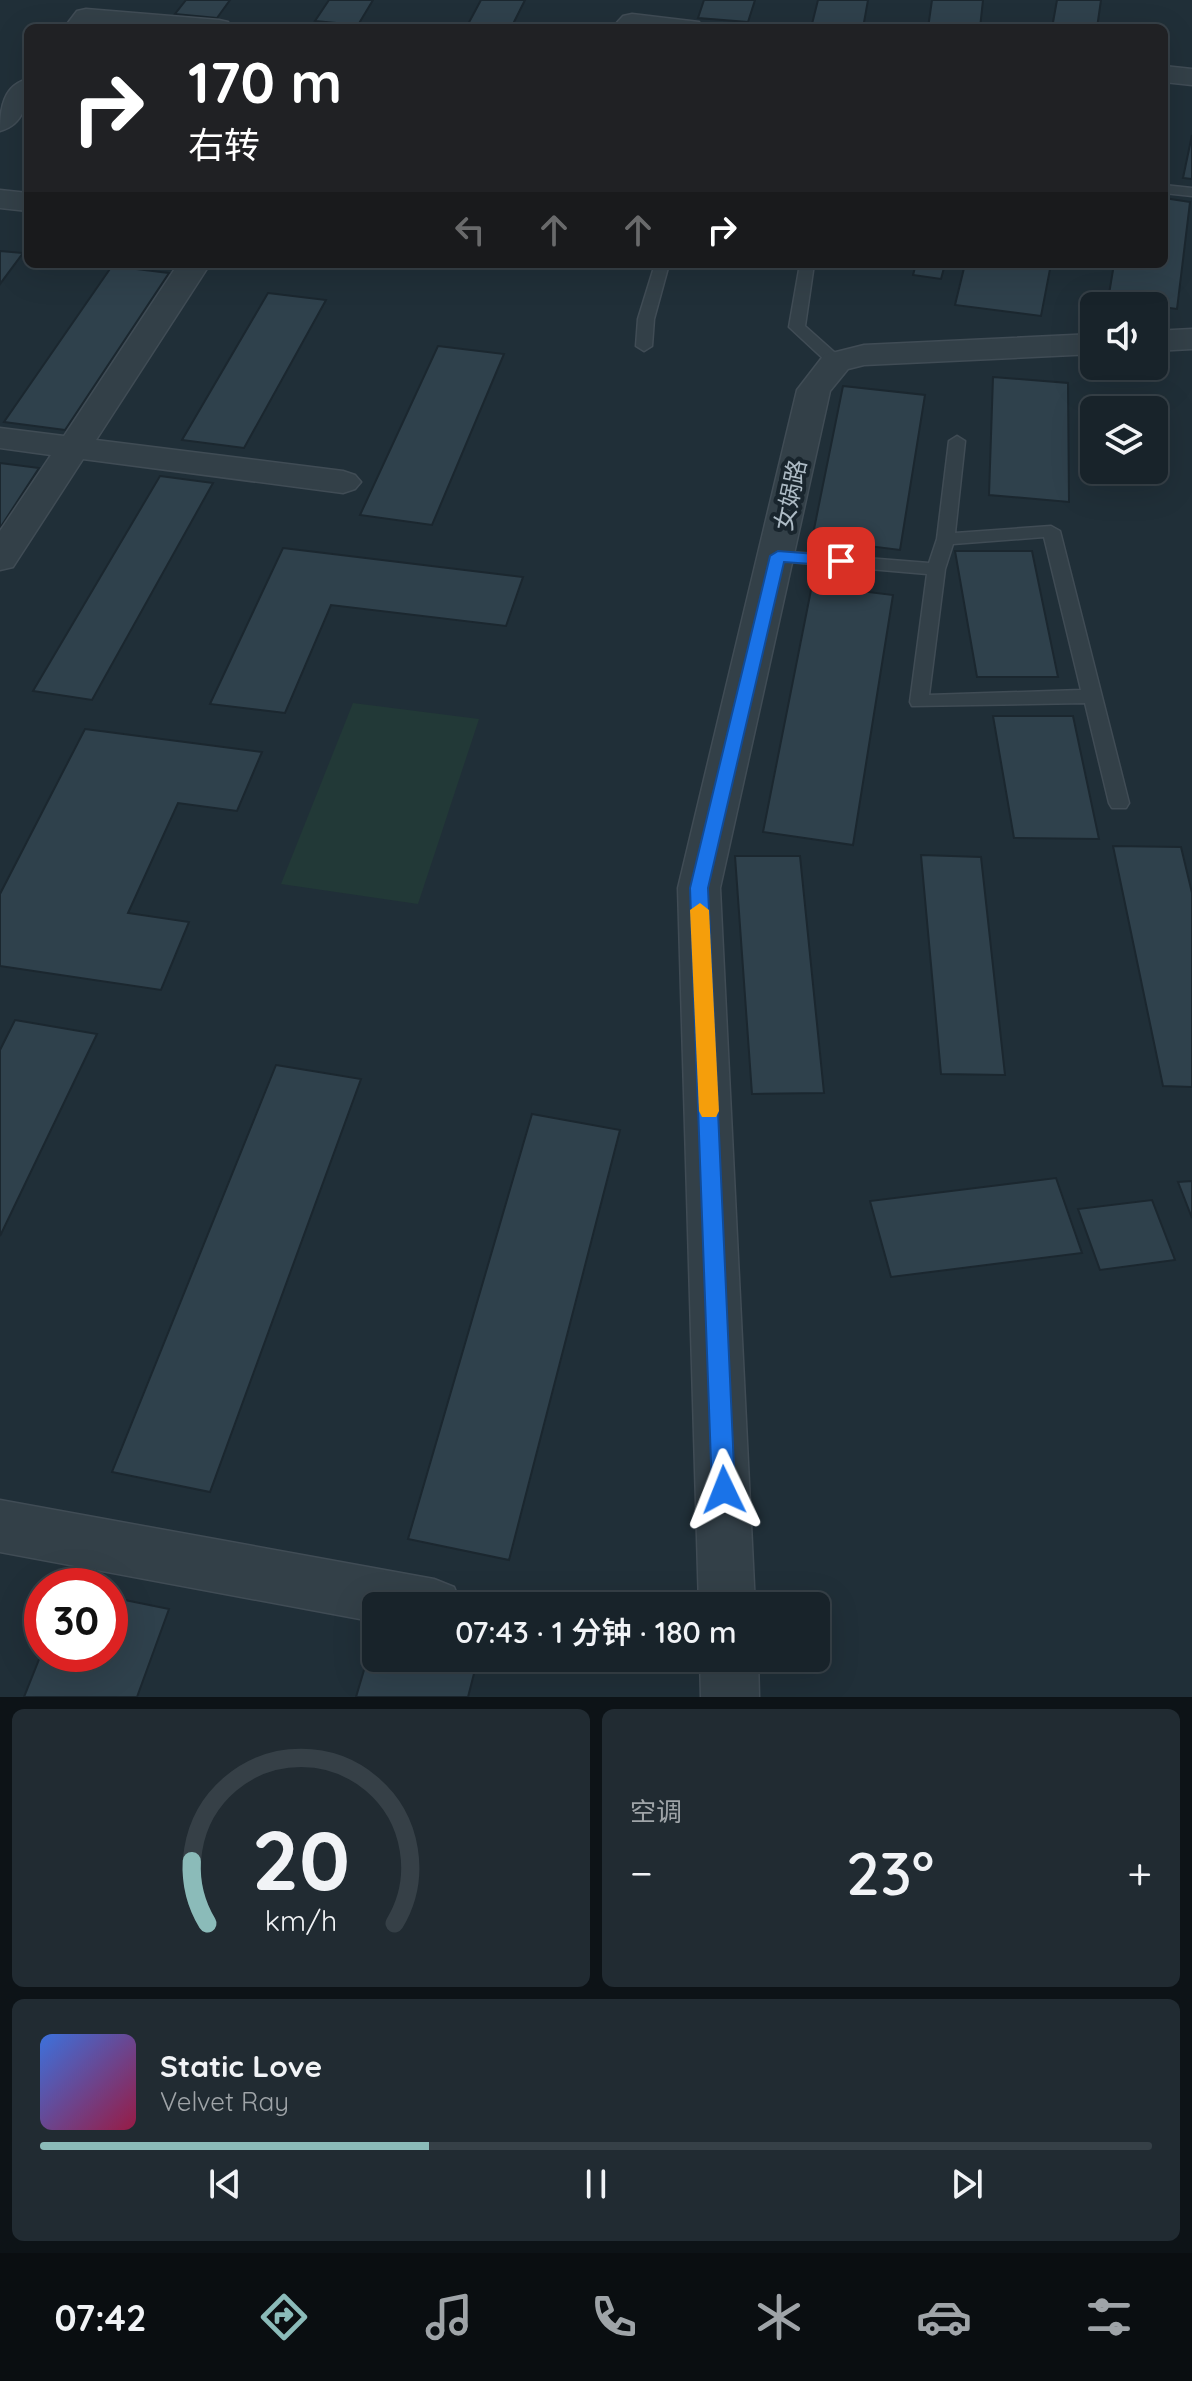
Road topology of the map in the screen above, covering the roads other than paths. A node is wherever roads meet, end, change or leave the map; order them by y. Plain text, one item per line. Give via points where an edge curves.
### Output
1 (80, 24) edge
2 (171, 24) edge
3 (630, 24) edge
4 (651, 24) edge
5 (1168, 74) edge
6 (1192, 77) edge
7 (24, 92) edge
8 (0, 122) edge
9 (1168, 189) edge
10 (1192, 192) edge
11 (0, 199) edge
12 (24, 202) edge
13 (191, 268) edge
14 (661, 268) edge
15 (806, 268) edge
16 (1192, 339) edge
17 (1168, 340) edge
18 (1080, 345) edge
19 (644, 346) dead end
20 (836, 362) junction
21 (0, 438) edge
22 (957, 441) dead end
23 (73, 447) junction
24 (343, 482) dead end
25 (946, 539) junction
26 (778, 556) junction
27 (0, 559) edge
28 (936, 569) junction
29 (1093, 696) junction
30 (1119, 803) dead end
31 (0, 1526) edge
32 (725, 1592) edge
33 (362, 1593) edge

1 - 2 street via 86,17
3 - 4 street
5 - 6 street
7 - 8 street
9 - 10 lane
11 - 12 street
13 - 23 street
14 - 19 lane
15 - 20 lane via 797,327
16 - 17 street
18 - 20 street via 864,355
20 - 26 street, 女娲路 via 814,390
21 - 23 street
22 - 25 lane
23 - 24 street
23 - 27 street
25 - 28 lane
25 - 29 lane via 1051,531
26 - 28 lane
26 - 32 street, 女娲路 via 699,888
28 - 29 lane via 919,702
29 - 30 lane
31 - 33 street

